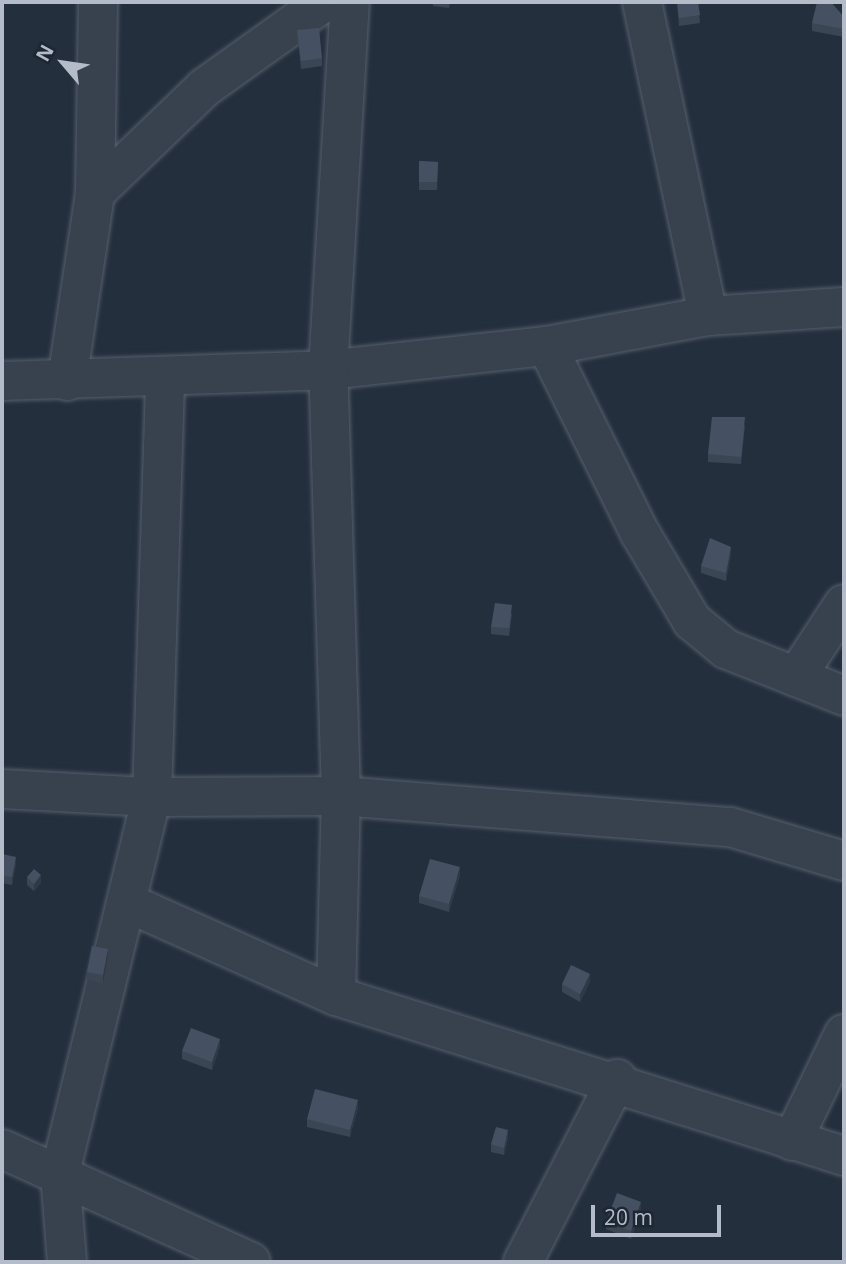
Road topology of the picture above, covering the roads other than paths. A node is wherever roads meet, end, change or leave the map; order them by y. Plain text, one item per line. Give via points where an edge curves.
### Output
1 (98, 2) edge
2 (324, 2) edge
3 (350, 2) edge
4 (642, 2) edge
5 (95, 193) junction
6 (844, 307) edge
7 (708, 316) junction
8 (547, 346) junction
9 (328, 370) junction
10 (165, 376) junction
11 (2, 381) edge
12 (67, 381) junction
13 (844, 604) edge
14 (796, 677) junction
15 (844, 696) edge
16 (2, 789) edge
17 (341, 796) junction
18 (152, 797) junction
19 (844, 861) edge
20 (128, 903) junction
21 (337, 996) junction
22 (844, 1034) edge
23 (617, 1079) junction
24 (792, 1140) junction
25 (2, 1149) edge
26 (844, 1156) edge
27 (60, 1173) junction
28 (67, 1262) edge
29 (251, 1262) edge
30 (523, 1262) edge

1 - 5 street
2 - 5 street via 204,88
3 - 9 street
4 - 7 street
5 - 12 street
6 - 7 street
7 - 8 street
8 - 9 street
8 - 14 street via 640,533 692,621 726,649
9 - 10 street
9 - 17 street
10 - 12 street
10 - 18 street
11 - 12 street
13 - 14 street
14 - 15 street
16 - 18 street
17 - 18 street
17 - 19 street via 730,827
17 - 21 street
18 - 20 street
20 - 21 street
20 - 27 street
21 - 23 street
22 - 24 street
23 - 24 street
23 - 30 street
24 - 26 street
25 - 27 street
27 - 28 street
27 - 29 street

